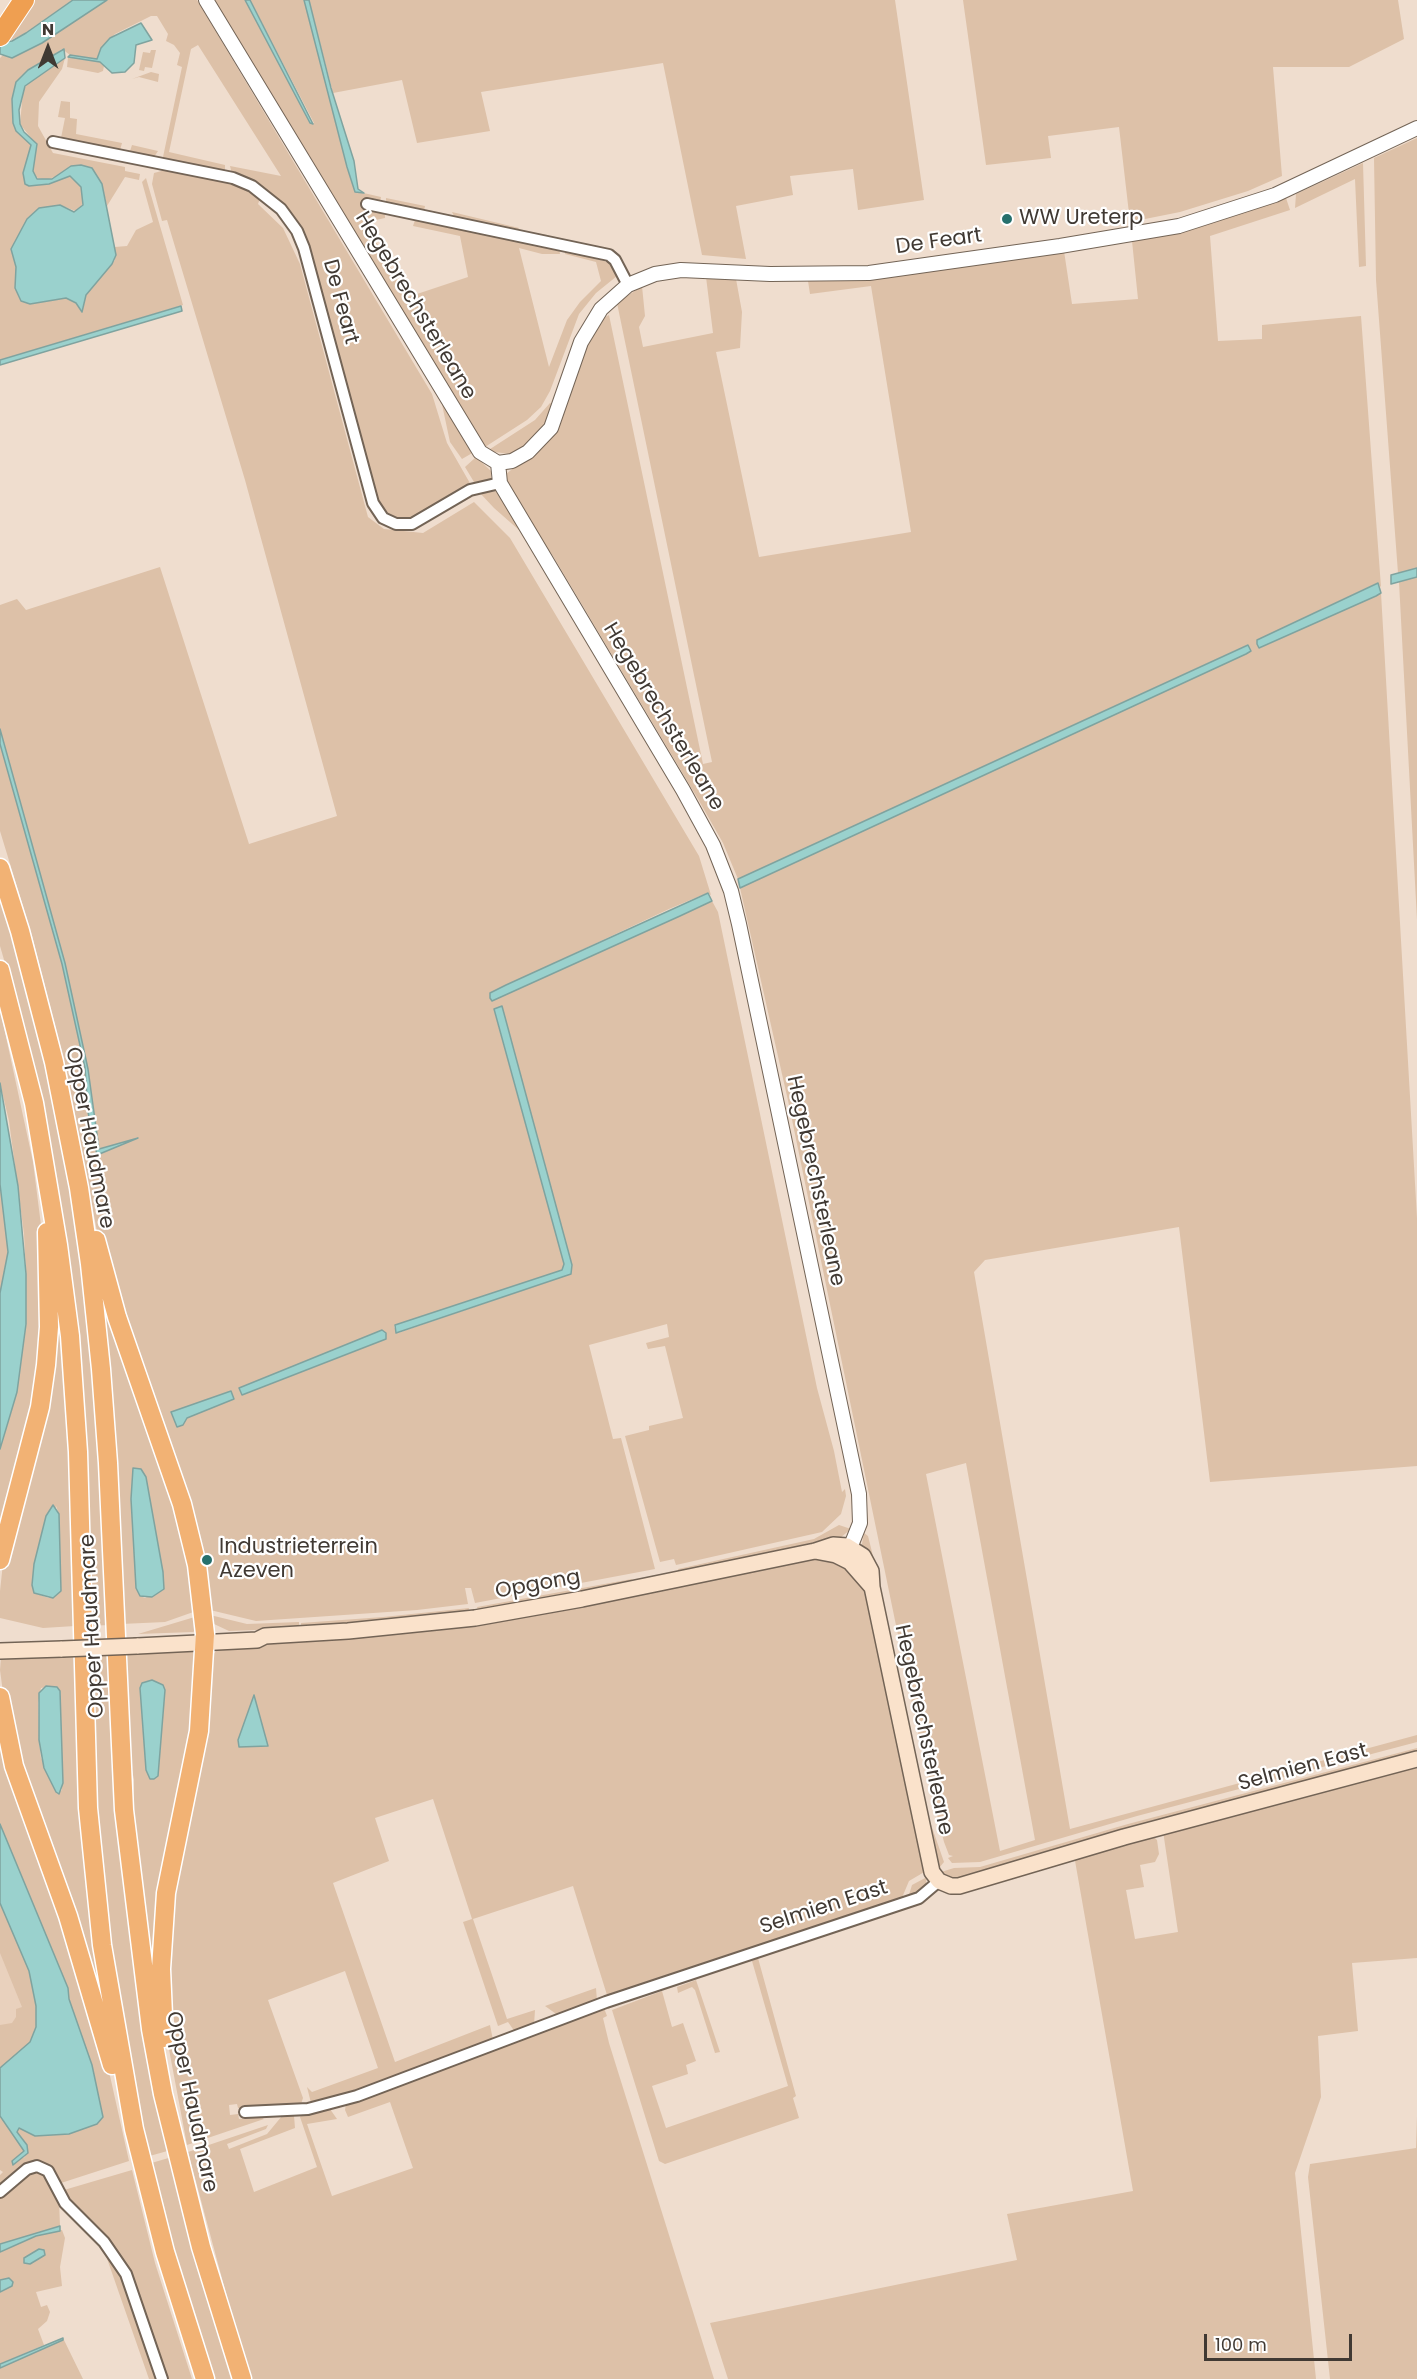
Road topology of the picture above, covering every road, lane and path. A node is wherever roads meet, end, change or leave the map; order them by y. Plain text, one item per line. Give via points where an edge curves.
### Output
1 (24, 0) edge
2 (206, 0) edge
3 (0, 36) edge
4 (1417, 128) edge
5 (53, 142) dead end
6 (367, 204) dead end
7 (628, 285) junction
8 (498, 463) junction
9 (500, 483) junction
10 (0, 868) edge
11 (0, 970) edge
12 (91, 1238) junction
13 (52, 1247) junction
14 (848, 1553) junction
15 (0, 1560) edge
16 (205, 1639) junction
17 (0, 1641) edge
18 (62, 1644) junction
19 (0, 1651) edge
20 (0, 1697) edge
21 (1417, 1760) edge
22 (939, 1881) junction
23 (245, 2112) dead end
24 (134, 2129) junction
25 (172, 2133) junction
26 (0, 2192) edge
27 (162, 2379) edge
28 (205, 2379) edge
29 (242, 2379) edge

1 - 3 highway
2 - 8 street, Hegebrechsterleane via 480,452
4 - 7 street, De Feart via 1275,195 1179,226 869,273 681,270 655,274
5 - 9 street, De Feart via 233,178 252,186 281,209 304,248 374,503 383,518 396,524 412,524 470,490
6 - 7 street via 609,255
7 - 8 street, De Feart via 607,302 588,327 555,420 545,437 521,457
8 - 9 street, Hegebrechsterleane
9 - 14 street, Hegebrechsterleane via 689,800 731,891 859,1494 860,1518
10 - 12 highway, Opper Haudmare via 54,1062
11 - 13 highway via 34,1103 48,1180
12 - 16 highway via 192,1540
12 - 25 highway, Opper Haudmare via 130,1865 151,2029
13 - 15 highway via 40,1407
13 - 24 highway, Opper Haudmare via 70,1335 78,1452 88,1808 102,1945
14 - 16 main road, Opgong via 833,1545 475,1618 265,1636 257,1640
14 - 22 main road, Hegebrechsterleane via 868,1563 928,1857
16 - 18 main road, Opgong, bridge
16 - 25 highway via 199,1731 170,1867 163,1922 161,2008
17 - 18 main road
18 - 19 main road
20 - 24 highway via 14,1766 68,1916
21 - 22 main road, Selmien East via 1124,1837 959,1886
22 - 23 street, Selmien East via 919,1899 606,2002 357,2096 308,2109
24 - 28 highway, Opper Haudmare via 165,2252
25 - 29 highway, Opper Haudmare via 201,2247
26 - 27 street via 27,2169 37,2166 48,2171 65,2204 104,2242 126,2274

